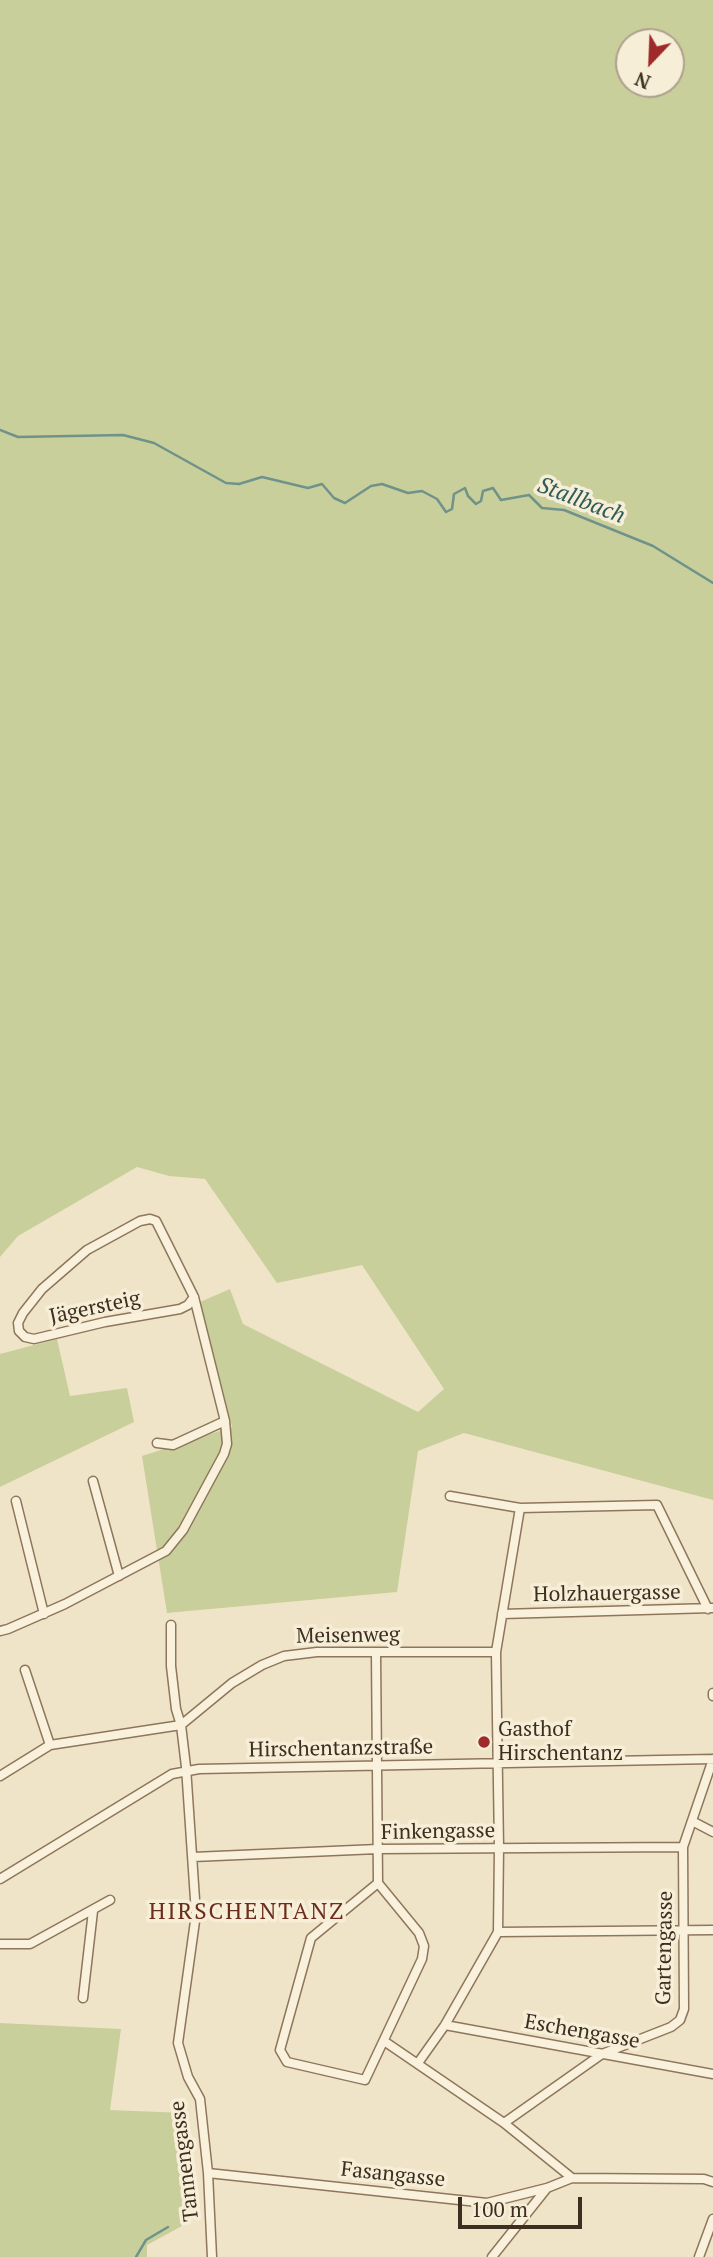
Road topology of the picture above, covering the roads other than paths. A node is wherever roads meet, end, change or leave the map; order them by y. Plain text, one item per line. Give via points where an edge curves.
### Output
1 (194, 1297) junction
2 (225, 1421) junction
3 (157, 1443) dead end
4 (93, 1480) dead end
5 (450, 1496) dead end
6 (16, 1501) dead end
7 (520, 1508) junction
8 (118, 1576) junction
9 (710, 1609) edge
10 (44, 1614) junction
11 (502, 1614) junction
12 (171, 1625) dead end
13 (0, 1631) edge
14 (496, 1652) junction
15 (376, 1653) junction
16 (25, 1670) dead end
17 (181, 1725) junction
18 (50, 1745) junction
19 (713, 1759) edge
20 (497, 1764) junction
21 (376, 1765) junction
22 (186, 1771) junction
23 (0, 1776) edge
24 (692, 1821) junction
25 (713, 1832) edge
26 (683, 1847) junction
27 (499, 1848) junction
28 (378, 1849) junction
29 (193, 1857) junction
30 (0, 1879) edge
31 (378, 1882) junction
32 (110, 1900) dead end
33 (93, 1911) junction
34 (685, 1930) junction
35 (713, 1930) edge
36 (499, 1933) junction
37 (0, 1944) edge
38 (83, 1998) dead end
39 (445, 2025) junction
40 (384, 2041) junction
41 (602, 2054) junction
42 (418, 2063) junction
43 (713, 2074) edge
44 (504, 2123) junction
45 (208, 2173) junction
46 (572, 2178) junction
47 (713, 2182) edge
48 (547, 2188) junction
49 (713, 2219) edge
50 (212, 2257) edge
51 (492, 2257) edge
52 (699, 2257) edge

1 - 1 street, Jägersteig via 185,1307 39,1339 19,1331 20,1318 35,1296 87,1250 150,1219 156,1221
1 - 2 street
2 - 3 street via 173,1445
2 - 8 street via 226,1451 174,1543
4 - 8 street
5 - 7 street
6 - 10 street
7 - 9 street via 657,1505
7 - 11 street
8 - 10 street
9 - 11 street, Holzhauergasse
10 - 13 street
11 - 14 street
12 - 17 street via 171,1666
14 - 15 street, Meisenweg
14 - 20 street
15 - 17 street, Meisenweg via 317,1652 276,1658 232,1683
15 - 21 street
16 - 18 street
17 - 18 street
17 - 22 street
18 - 23 street
19 - 20 street, Hirschentanzstraße
19 - 24 street, Gartengasse
20 - 21 street, Hirschentanzstraße
20 - 27 street
21 - 22 street, Hirschentanzstraße
21 - 28 street
22 - 29 street, Tannengasse
22 - 30 street, Hirschentanzstraße via 172,1774
24 - 25 street
24 - 26 street, Gartengasse
26 - 27 street, Finkengasse
26 - 34 street, Gartengasse
27 - 28 street, Finkengasse
27 - 36 street
28 - 29 street, Finkengasse
28 - 31 street
29 - 45 street, Tannengasse via 195,1914 178,2043 200,2099
31 - 40 street via 419,1933 424,1946
31 - 40 street via 311,1938 280,2050 287,2062 365,2080
32 - 33 street
33 - 37 street via 30,1944
33 - 38 street
34 - 35 street
34 - 36 street
34 - 41 street, Gartengasse via 680,2020
36 - 39 street
39 - 41 street, Eschengasse
39 - 42 street
40 - 42 street
41 - 43 street, Eschengasse
41 - 44 street, Gartengasse
42 - 44 street
44 - 46 street
45 - 48 street, Fasangasse via 487,2203
45 - 50 street, Tannengasse
46 - 47 street
46 - 48 street, Fasangasse
48 - 51 street
49 - 52 street

